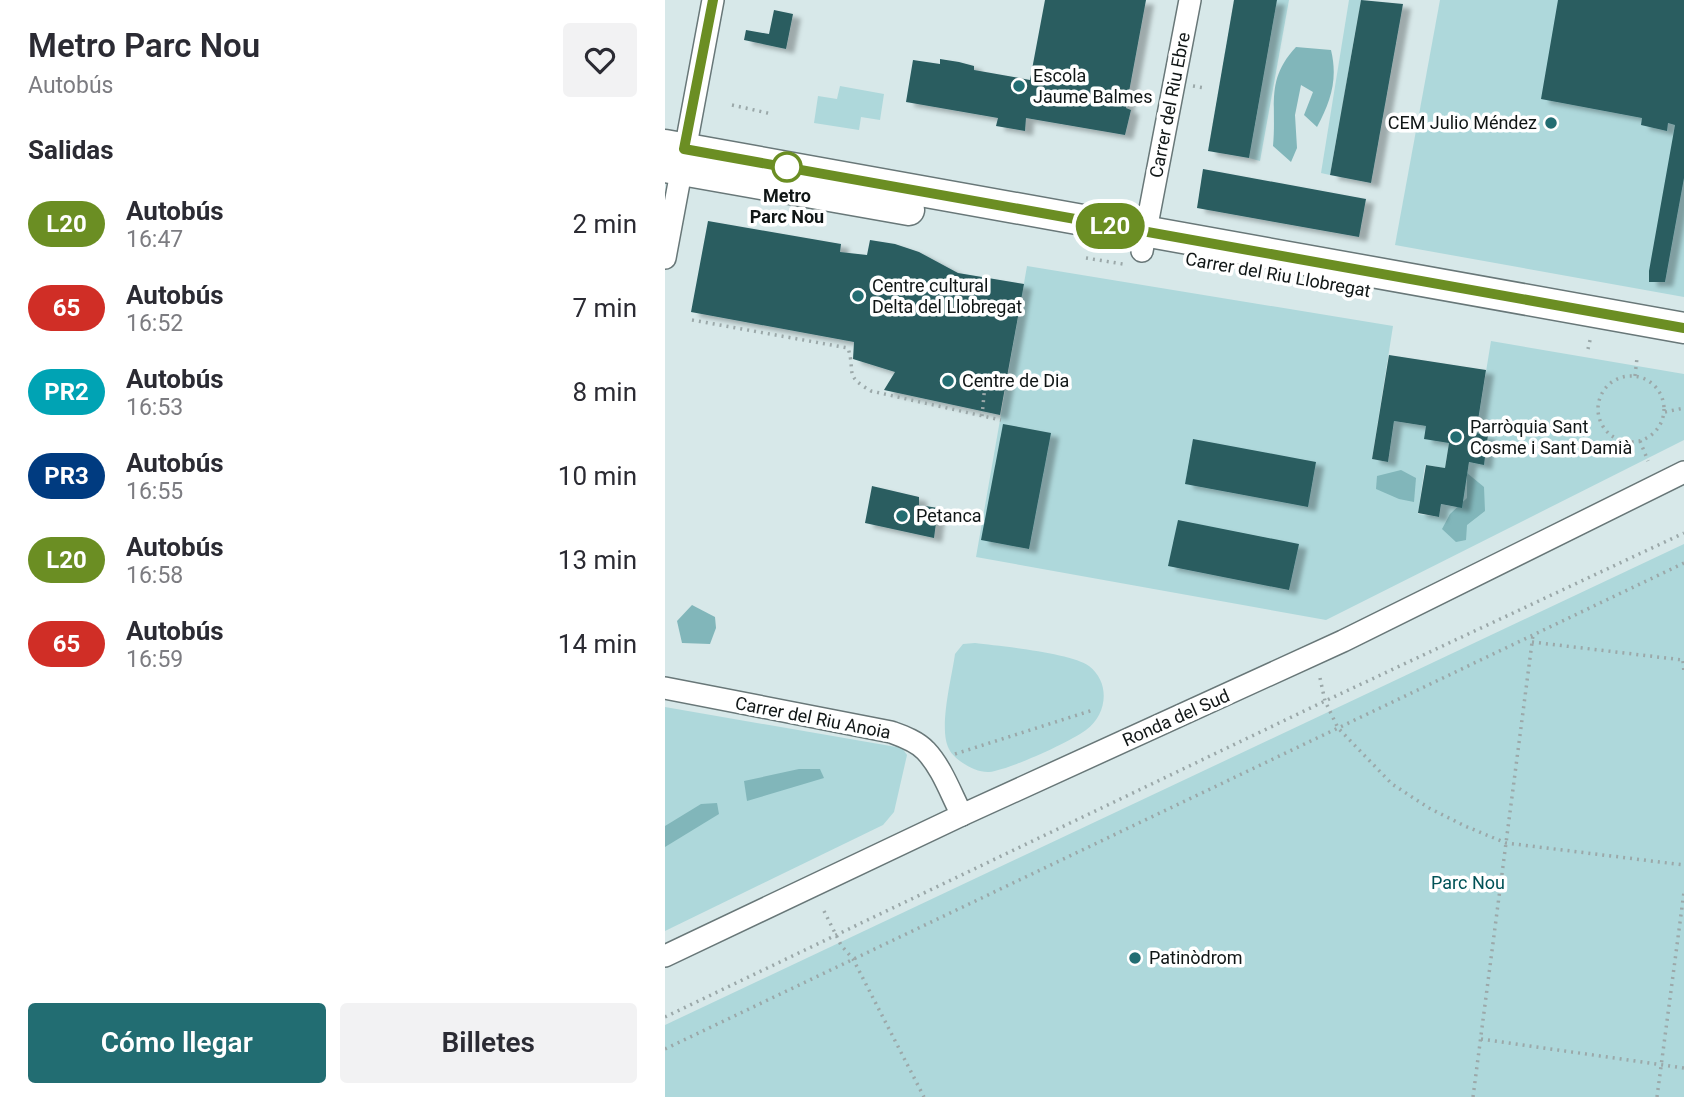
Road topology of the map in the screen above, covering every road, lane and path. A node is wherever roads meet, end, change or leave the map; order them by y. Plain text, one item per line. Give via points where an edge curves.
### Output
1 (713, 0) edge
2 (1190, 0) edge
3 (732, 104) dead end
4 (772, 114) dead end
5 (674, 158) edge
6 (1137, 249) junction
7 (665, 258) edge
8 (1086, 258) dead end
9 (692, 320) dead end
10 (1684, 328) edge
11 (1684, 349) edge
12 (1637, 358) dead end
13 (1635, 376) junction
14 (985, 384) dead end
15 (1684, 408) edge
16 (1665, 412) junction
17 (982, 416) junction
18 (1001, 421) dead end
19 (1640, 441) junction
20 (1648, 461) dead end
21 (1684, 472) edge
22 (1684, 533) edge
23 (1684, 563) edge
24 (1533, 635) junction
25 (1532, 642) junction
26 (1683, 660) edge
27 (1684, 673) edge
28 (1320, 678) dead end
29 (665, 688) edge
30 (1325, 701) junction
31 (1093, 710) dead end
32 (1338, 728) junction
33 (933, 762) junction
34 (962, 815) junction
35 (1506, 843) junction
36 (1684, 865) edge
37 (1684, 892) edge
38 (824, 911) dead end
39 (836, 935) junction
40 (665, 956) edge
41 (853, 959) junction
42 (665, 1017) edge
43 (1481, 1040) junction
44 (665, 1049) edge
45 (1661, 1066) junction
46 (1684, 1068) edge
47 (924, 1097) edge
48 (1473, 1097) edge
49 (1657, 1097) edge

1 - 5 street
2 - 6 street, Carrer del Riu Ebre
3 - 4 path
5 - 6 street, Carrer del Riu Llobregat
5 - 7 street
6 - 8 path
6 - 10 street, Carrer del Riu Llobregat
6 - 11 street, Carrer del Riu Llobregat
9 - 17 path via 848,348 856,382 871,391
12 - 13 path
13 - 16 path via 1659,390
13 - 19 path via 1610,383 1598,411 1613,437
14 - 17 path
15 - 16 path
16 - 19 path via 1655,432
17 - 18 path
19 - 20 path
21 - 34 street, Ronda del Sud via 1343,641
22 - 30 path
23 - 24 path
24 - 25 path
24 - 32 path
25 - 26 path
25 - 35 path
26 - 27 path
28 - 30 path
29 - 33 street, Carrer del Riu Anoia via 891,732 925,749
30 - 32 path
30 - 39 path
31 - 33 path
32 - 35 path via 1392,784 1429,808
32 - 41 path
33 - 34 street, Carrer del Riu Anoia
34 - 40 street, Ronda del Sud
35 - 36 path
35 - 43 path
37 - 45 path
38 - 39 path
39 - 41 path
39 - 42 path
41 - 44 path
41 - 47 path
43 - 45 path
43 - 48 path
45 - 46 path
45 - 49 path

